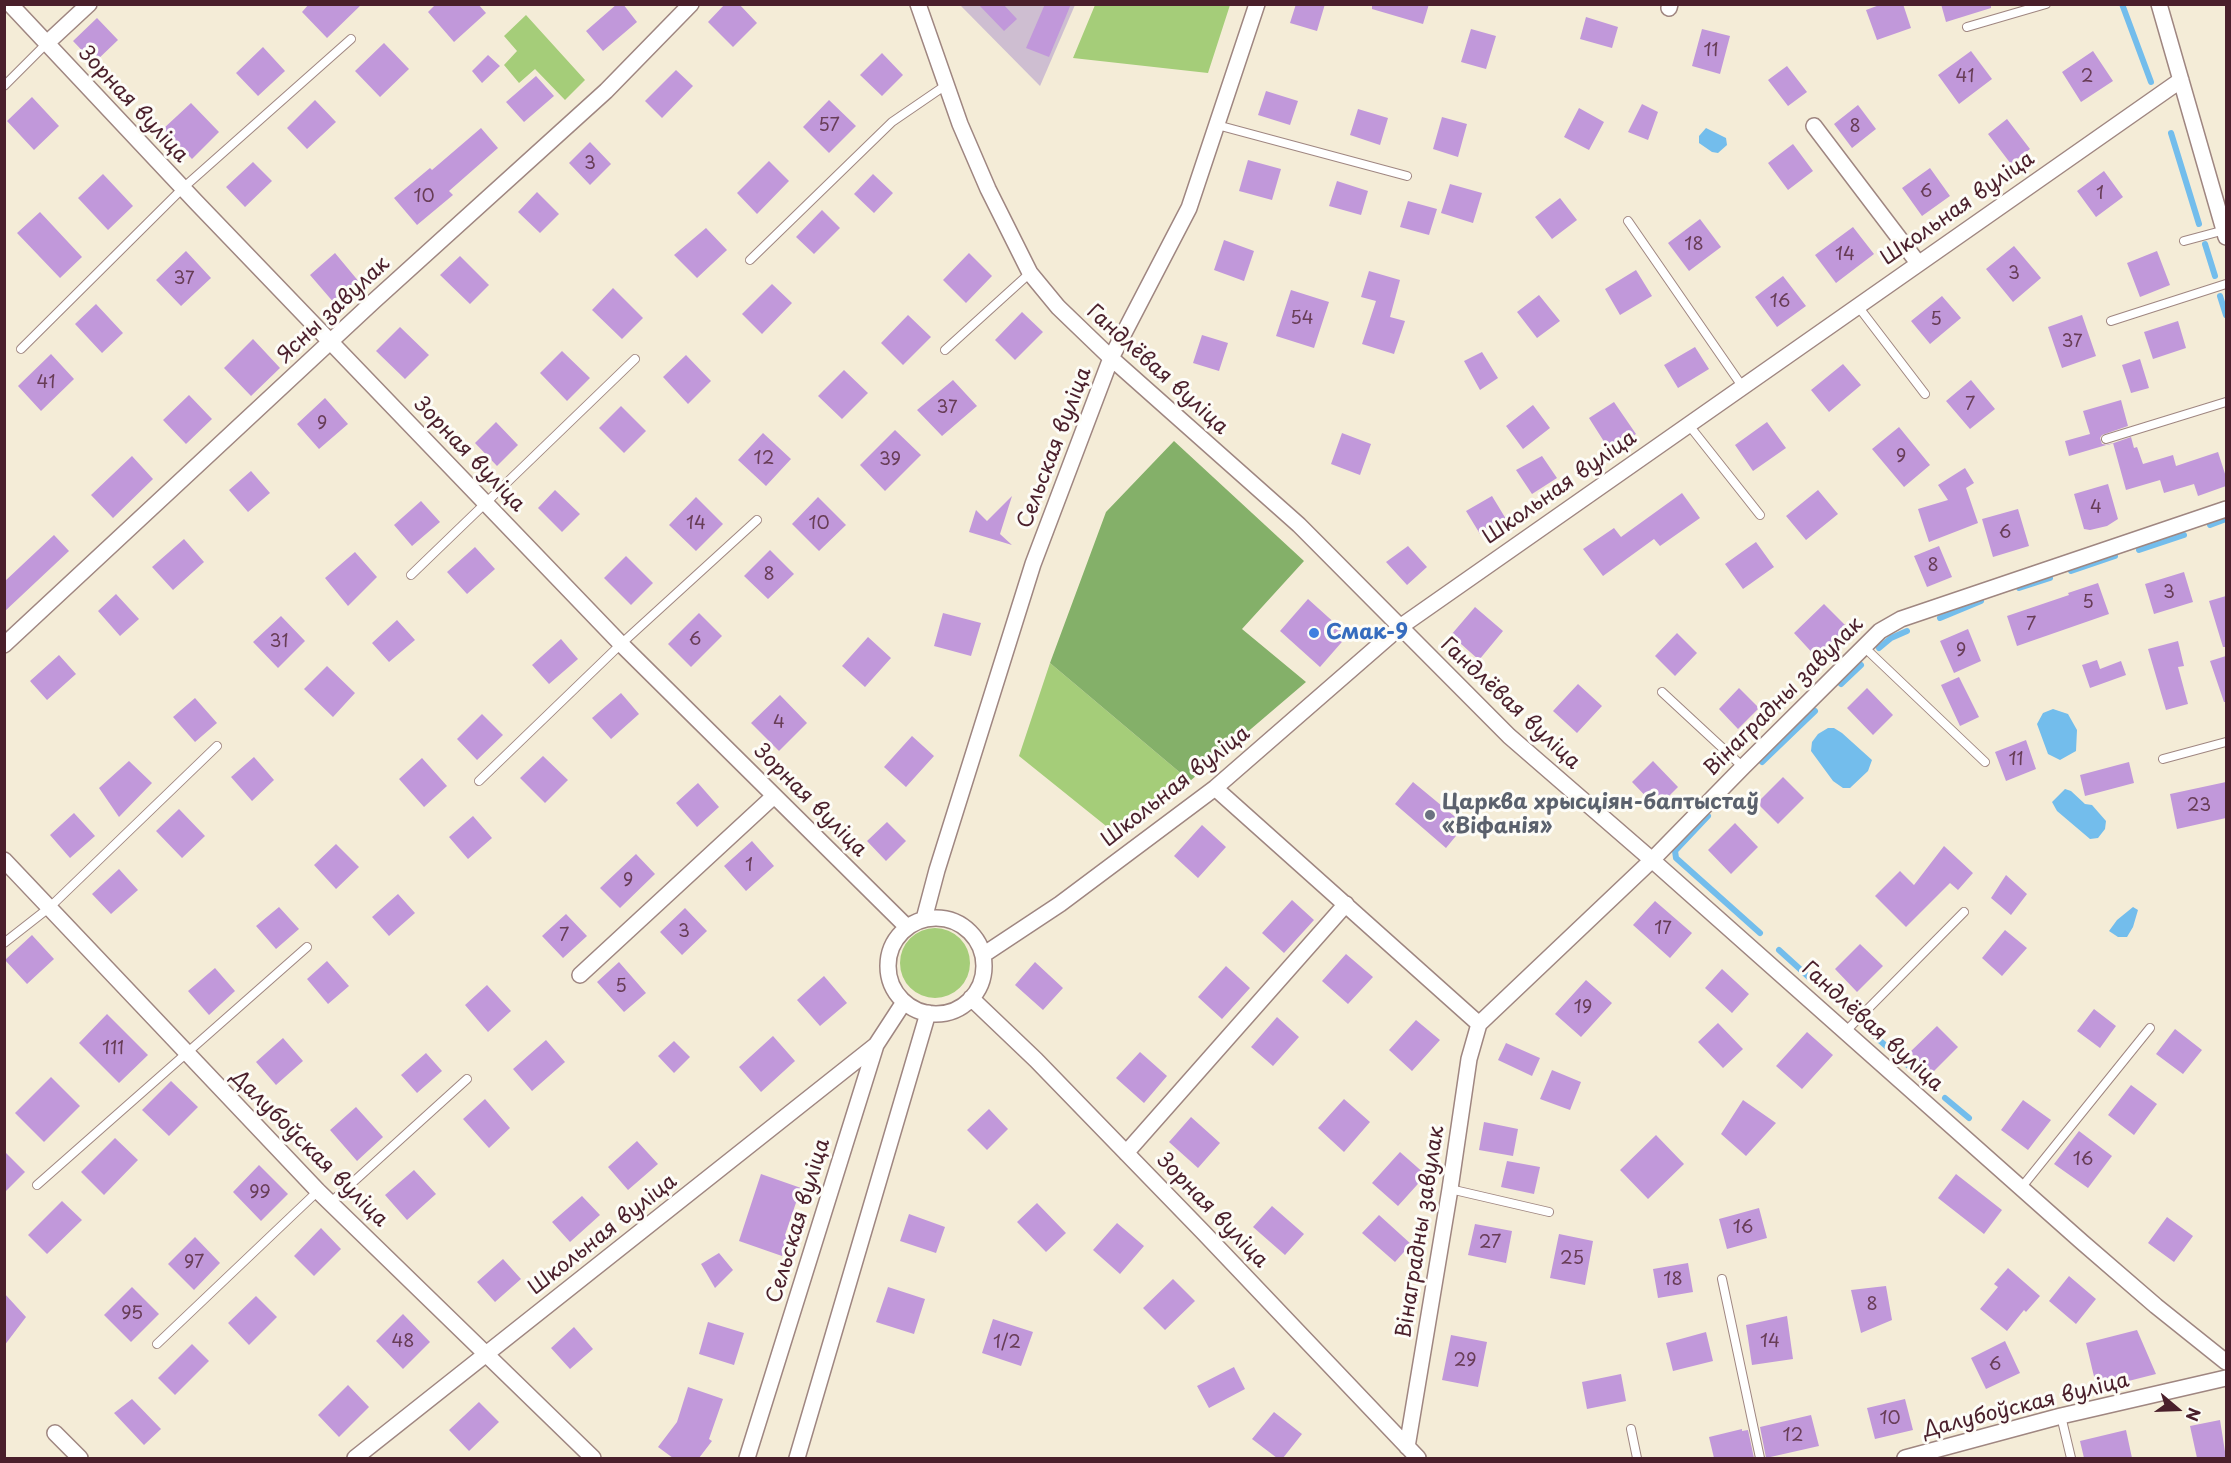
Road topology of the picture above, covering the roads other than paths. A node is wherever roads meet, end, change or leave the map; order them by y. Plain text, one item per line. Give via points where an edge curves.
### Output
1 (10, 4) edge
2 (89, 4) edge
3 (691, 4) edge
4 (918, 4) edge
5 (1257, 4) edge
6 (2046, 4) edge
7 (2159, 4) edge
8 (1966, 27) dead end
9 (351, 39) dead end
10 (46, 43) junction
11 (2181, 80) junction
12 (946, 85) junction
13 (4, 86) edge
14 (1217, 125) junction
15 (1814, 126) dead end
16 (1407, 176) dead end
17 (183, 188) junction
18 (1628, 221) dead end
19 (2226, 234) edge
20 (2184, 241) dead end
21 (750, 260) dead end
22 (1918, 263) junction
23 (1030, 273) junction
24 (2226, 284) edge
25 (1857, 305) junction
26 (2111, 321) dead end
27 (331, 341) junction
28 (21, 349) dead end
29 (945, 350) dead end
30 (1111, 358) junction
31 (636, 359) dead end
32 (1742, 386) junction
33 (1925, 394) dead end
34 (2226, 402) edge
35 (1688, 424) junction
36 (2106, 439) dead end
37 (485, 503) junction
38 (2226, 509) edge
39 (1760, 515) dead end
40 (757, 520) dead end
41 (411, 575) dead end
42 (1400, 627) junction
43 (621, 644) junction
44 (4, 645) edge
45 (1864, 647) junction
46 (1662, 692) dead end
47 (2226, 742) edge
48 (217, 746) dead end
49 (2163, 759) dead end
50 (1985, 762) dead end
51 (1743, 767) junction
52 (479, 781) dead end
53 (1215, 788) junction
54 (774, 796) junction
55 (4, 860) edge
56 (1652, 860) junction
57 (1346, 904) junction
58 (50, 907) junction
59 (1964, 912) dead end
60 (924, 919) junction
61 (907, 927) junction
62 (4, 943) edge
63 (308, 948) dead end
64 (983, 955) junction
65 (580, 975) dead end
66 (971, 998) junction
67 (904, 1002) junction
68 (928, 1013) junction
69 (1479, 1024) junction
70 (2150, 1028) dead end
71 (1845, 1032) junction
72 (876, 1045) junction
73 (186, 1054) junction
74 (466, 1079) dead end
75 (1126, 1153) junction
76 (37, 1185) dead end
77 (2021, 1188) junction
78 (1450, 1189) junction
79 (318, 1191) junction
80 (330, 1203) junction
81 (1549, 1212) dead end
82 (1722, 1279) dead end
83 (158, 1344) dead end
84 (486, 1354) junction
85 (2226, 1362) edge
86 (2226, 1378) edge
87 (2061, 1416) junction
88 (1631, 1429) dead end
89 (55, 1433) dead end
90 (1407, 1447) junction
91 (80, 1458) edge
92 (355, 1458) edge
93 (593, 1458) edge
94 (747, 1458) edge
95 (797, 1458) edge
96 (1418, 1458) edge
97 (1637, 1458) edge
98 (1760, 1458) edge
99 (1905, 1458) edge
100 (2072, 1458) edge

1 - 10 street, Зорная вуліца
2 - 10 street
3 - 27 street, Ясны завулак via 606,91
4 - 12 street, Гандлёвая вуліца
5 - 14 street, Сельская вуліца
6 - 8 lane
7 - 11 street
9 - 17 lane
10 - 13 lane
10 - 17 street, Зорная вуліца
11 - 19 street
11 - 22 street, Школьная вуліца
12 - 21 lane via 892,122
12 - 23 street, Гандлёвая вуліца via 988,189
14 - 16 lane
14 - 30 street, Сельская вуліца via 1189,208
15 - 22 street
17 - 27 street, Зорная вуліца
17 - 28 lane
18 - 32 lane
19 - 20 lane
22 - 25 street, Школьная вуліца
23 - 29 lane
23 - 30 street, Гандлёвая вуліца via 1058,307
24 - 26 lane
25 - 32 street, Школьная вуліца
25 - 33 lane
27 - 37 street, Зорная вуліца
27 - 44 street, Ясны завулак
30 - 42 street, Гандлёвая вуліца via 1299,525
30 - 60 street, Сельская вуліца via 1034,564
31 - 37 lane
32 - 35 street, Школьная вуліца
34 - 36 lane
35 - 39 lane
35 - 42 street, Школьная вуліца
37 - 41 lane
37 - 43 street, Зорная вуліца
38 - 45 street, Вінаградны завулак via 1901,619 1880,631
40 - 43 lane
42 - 53 street, Школьная вуліца
42 - 56 street, Гандлёвая вуліца via 1509,736
43 - 52 lane
43 - 54 street, Зорная вуліца
45 - 50 lane
45 - 51 street, Вінаградны завулак
46 - 51 lane
47 - 49 lane
48 - 58 lane
51 - 56 street, Вінаградны завулак
53 - 57 street
53 - 64 street, Школьная вуліца via 1060,904
54 - 61 street, Зорная вуліца
54 - 65 street
55 - 58 street, Далубоўская вуліца
56 - 69 street, Вінаградны завулак
56 - 71 street, Гандлёвая вуліца
57 - 69 street
57 - 75 street
58 - 62 lane
58 - 73 street, Далубоўская вуліца
59 - 71 lane
60 - 61 street
60 - 64 street via 943,918 961,925 975,938
61 - 67 street via 894,940 888,957 888,975
63 - 73 lane
64 - 66 street via 980,985
66 - 68 street via 959,1008
66 - 75 street, Зорная вуліца
67 - 68 street
67 - 72 street, Сельская вуліца
68 - 95 street
69 - 78 street, Вінаградны завулак via 1469,1059
70 - 77 lane
71 - 77 street, Гандлёвая вуліца
72 - 84 street, Школьная вуліца
72 - 94 street, Сельская вуліца
73 - 76 lane
73 - 79 street, Далубоўская вуліца
74 - 80 lane
75 - 90 street, Зорная вуліца
77 - 85 street, Гандлёвая вуліца
78 - 81 lane
78 - 90 street, Вінаградны завулак
79 - 80 street, Далубоўская вуліца
79 - 83 lane
80 - 84 street, Далубоўская вуліца
82 - 98 lane
84 - 92 street, Школьная вуліца
84 - 93 street, Далубоўская вуліца
86 - 87 street, Далубоўская вуліца
87 - 99 street, Далубоўская вуліца
87 - 100 lane
88 - 97 lane
89 - 91 street
90 - 96 street, Зорная вуліца

